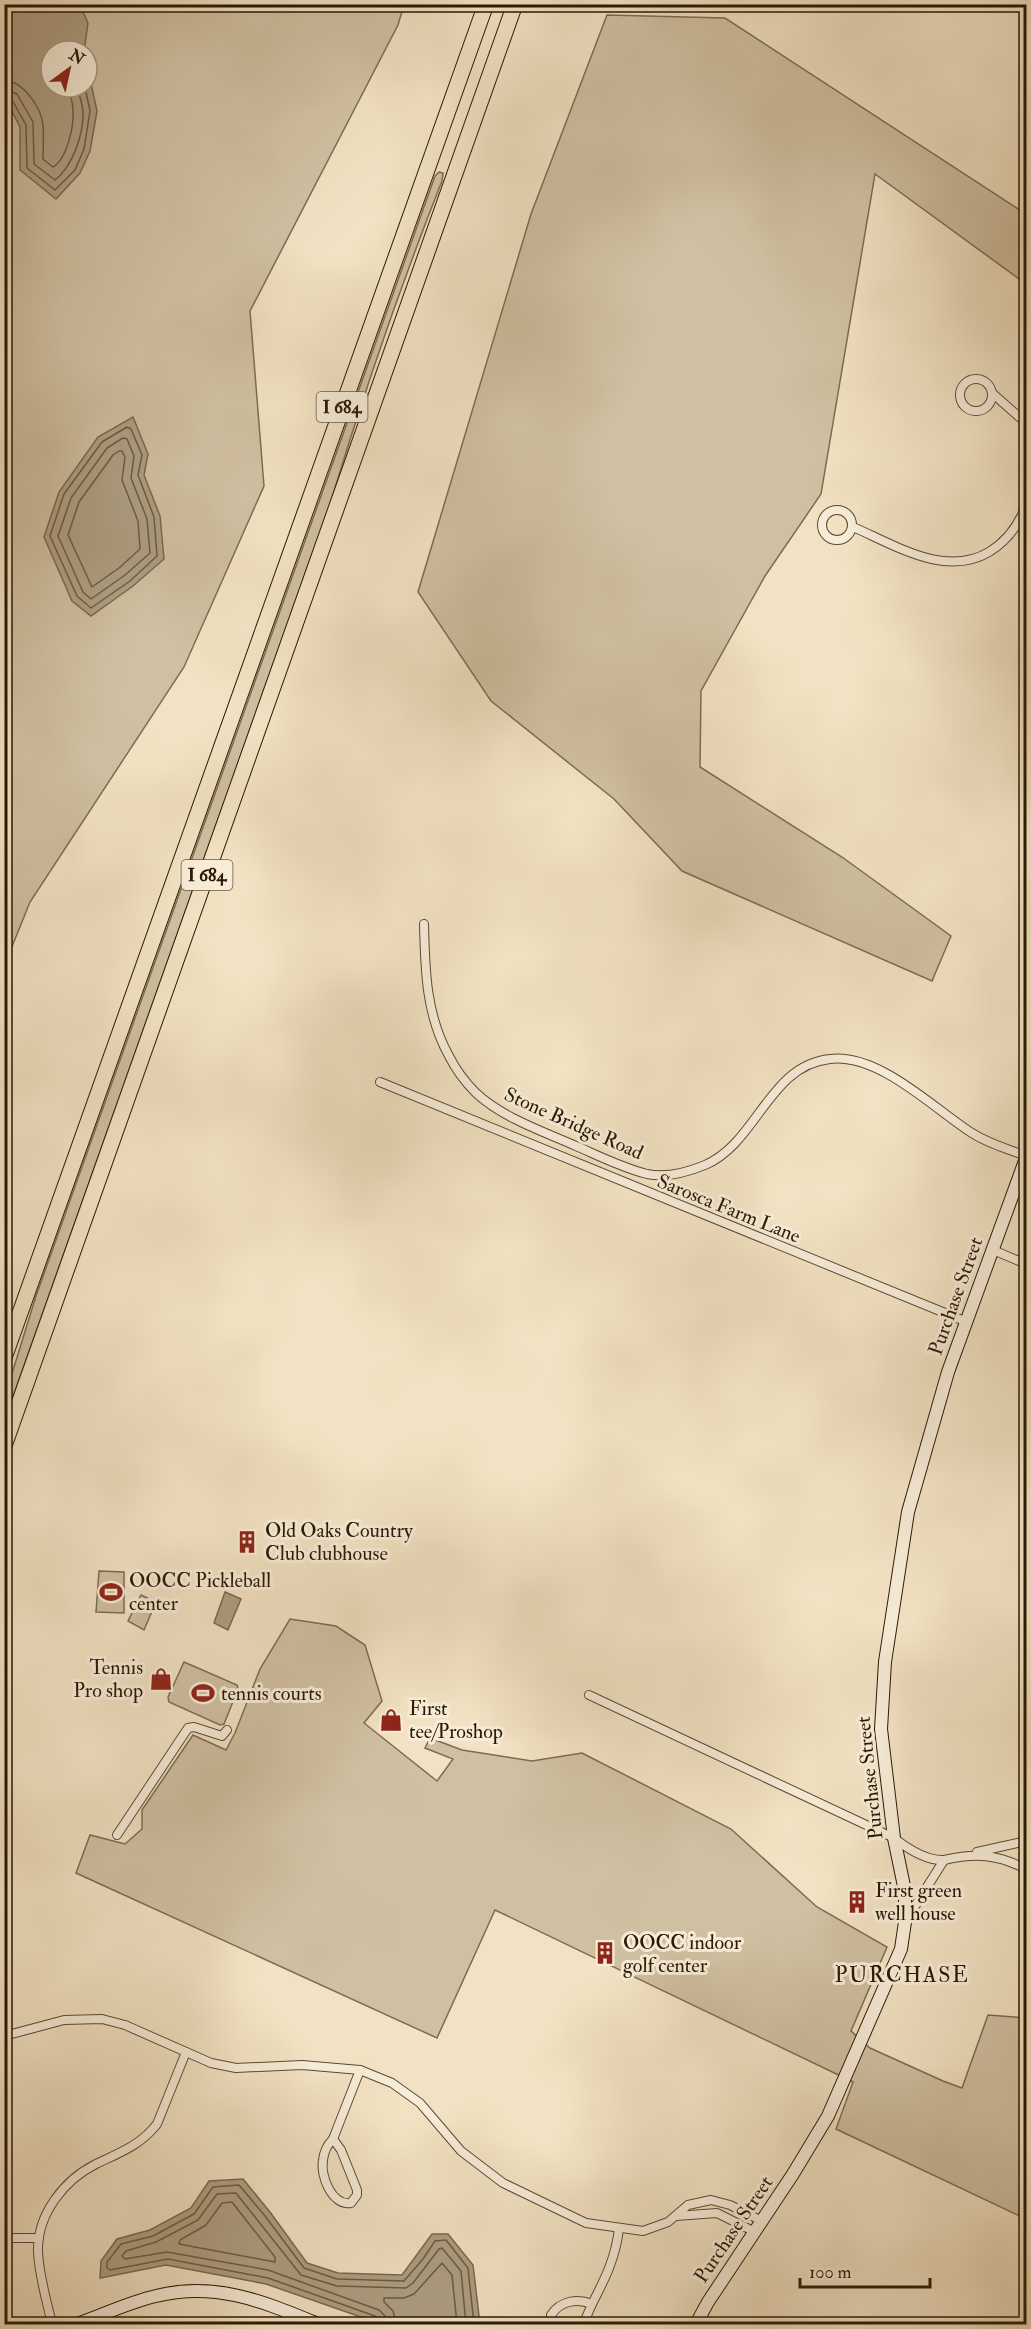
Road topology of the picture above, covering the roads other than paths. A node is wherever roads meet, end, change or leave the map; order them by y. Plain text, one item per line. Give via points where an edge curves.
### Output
1 (486, 4) edge
2 (515, 4) edge
3 (992, 393) dead end
4 (1026, 423) edge
5 (1026, 505) edge
6 (853, 527) dead end
7 (424, 924) dead end
8 (380, 1082) dead end
9 (1026, 1157) edge
10 (993, 1250) junction
11 (1026, 1264) edge
12 (966, 1322) junction
13 (4, 1358) edge
14 (4, 1446) edge
15 (589, 1695) dead end
16 (227, 1730) dead end
17 (117, 1835) dead end
18 (894, 1838) junction
19 (1026, 1842) edge
20 (971, 1854) junction
21 (944, 1860) junction
22 (1026, 1869) edge
23 (905, 1922) junction
24 (4, 2036) edge
25 (186, 2052) junction
26 (360, 2070) junction
27 (333, 2139) junction
28 (711, 2200) junction
29 (712, 2212) junction
30 (675, 2216) junction
31 (758, 2227) junction
32 (619, 2228) junction
33 (4, 2238) edge
34 (39, 2238) junction
35 (592, 2304) junction
36 (51, 2320) dead end
37 (77, 2325) edge
38 (318, 2325) edge
39 (553, 2325) edge
40 (579, 2325) edge
41 (696, 2325) edge

1 - 13 highway, I 684
2 - 14 highway, I 684
3 - 4 street
5 - 6 street via 1020,521 996,547 977,559 961,563 927,559
7 - 9 street, Stone Bridge Road via 427,994 436,1031 475,1092 522,1122 609,1160 665,1176 706,1165 727,1152 782,1084 795,1073 831,1059 866,1063 988,1143
8 - 12 street, Sarosca Farm Lane
9 - 10 main road, Purchase Street
10 - 11 street
10 - 12 main road, Purchase Street
12 - 18 main road, Purchase Street via 908,1512 885,1662 881,1729
15 - 18 street
16 - 17 street via 222,1736 188,1728
18 - 21 street via 925,1856
18 - 23 main road, Purchase Street via 905,1891
19 - 20 street
20 - 21 street
20 - 22 street via 1002,1858
21 - 23 street
23 - 31 main road, Purchase Street via 901,1949 845,2080 814,2140
24 - 25 street via 64,2020 102,2019
25 - 26 street via 236,2068 302,2065
25 - 34 street via 151,2131 140,2142 87,2169 65,2186 51,2207
26 - 27 street
26 - 32 street via 392,2083 420,2103 461,2151 503,2183 586,2223
27 - 27 street via 326,2146 323,2170 336,2199 351,2203 357,2190
28 - 29 street
28 - 30 street via 687,2205
28 - 31 street via 730,2205
29 - 30 street
29 - 31 street
30 - 32 street via 643,2231
31 - 41 main road, Purchase Street
32 - 35 street via 609,2272
33 - 34 street
34 - 36 street via 39,2265
35 - 39 street via 582,2300 559,2306 551,2315
35 - 40 street
37 - 38 main road via 154,2296 194,2291 232,2293

